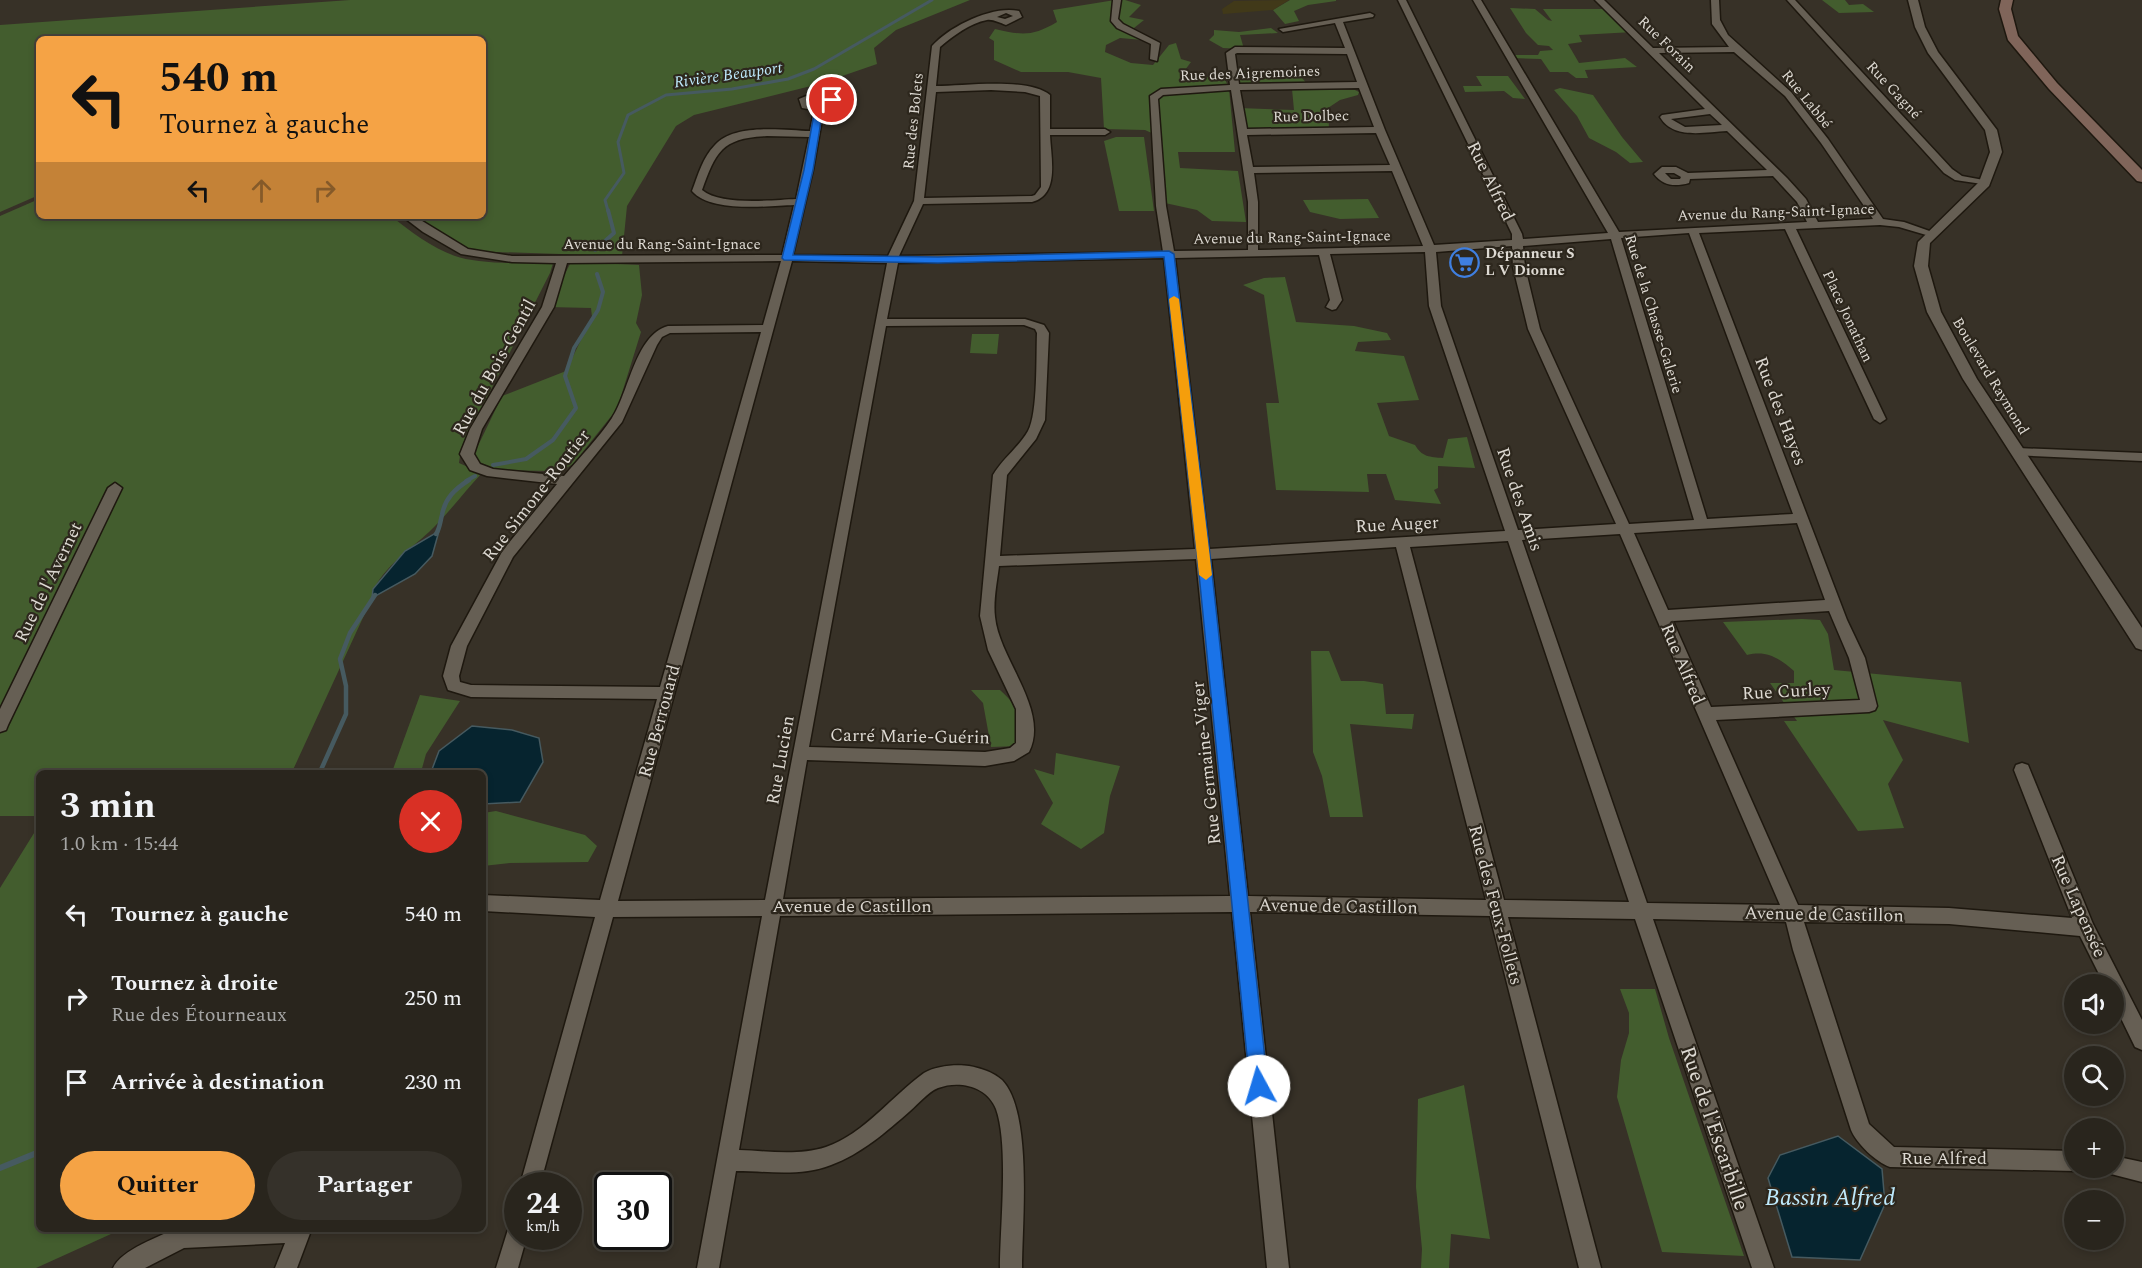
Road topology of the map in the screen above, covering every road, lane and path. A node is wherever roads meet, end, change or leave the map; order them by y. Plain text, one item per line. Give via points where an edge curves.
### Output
1 (1118, 0) edge
2 (1402, 0) edge
3 (1477, 0) edge
4 (1599, 0) edge
5 (1715, 0) edge
6 (1791, 0) edge
7 (1913, 0) edge
8 (2007, 0) edge
9 (1370, 15) dead end
10 (992, 16) dead end
11 (1339, 22) junction
12 (1283, 29) dead end
13 (1736, 49) junction
14 (1348, 51) junction
15 (1653, 51) junction
16 (1154, 59) dead end
17 (1363, 85) junction
18 (1236, 87) junction
19 (932, 89) junction
20 (819, 108) dead end
21 (1713, 111) junction
22 (1730, 128) junction
23 (1380, 130) junction
24 (1045, 132) junction
25 (1105, 132) dead end
26 (1242, 132) junction
27 (814, 134) junction
28 (1396, 168) junction
29 (1249, 170) junction
30 (1776, 173) junction
31 (1686, 176) dead end
32 (2142, 178) edge
33 (1985, 183) junction
34 (919, 201) junction
35 (800, 202) junction
36 (411, 219) edge
37 (1880, 222) junction
38 (1814, 225) junction
39 (1789, 226) junction
40 (1692, 230) junction
41 (1933, 234) junction
42 (1615, 235) junction
43 (1518, 243) junction
44 (1430, 249) junction
45 (1324, 251) junction
46 (1253, 252) junction
47 (1169, 254) junction
48 (787, 258) junction
49 (893, 258) junction
50 (562, 260) junction
51 (1332, 307) dead end
52 (880, 322) junction
53 (768, 328) junction
54 (1880, 419) dead end
55 (2018, 452) junction
56 (2142, 457) edge
57 (569, 481) junction
58 (116, 488) dead end
59 (1803, 518) junction
60 (1701, 524) junction
61 (1625, 529) junction
62 (1513, 536) junction
63 (1402, 542) junction
64 (1203, 554) junction
65 (992, 561) junction
66 (1835, 605) junction
67 (1662, 616) junction
68 (2142, 643) edge
69 (666, 693) junction
70 (1869, 706) joint
71 (1704, 714) junction
72 (1, 722) edge
73 (800, 753) junction
74 (2022, 770) dead end
75 (486, 903) edge
76 (1240, 904) junction
77 (774, 907) junction
78 (1497, 908) junction
79 (607, 909) junction
80 (1641, 911) junction
81 (1793, 914) junction
82 (2085, 927) junction
83 (1668, 989) joint
84 (2142, 1040) edge
85 (729, 1160) junction
86 (2064, 1161) edge
87 (2124, 1168) edge
88 (534, 1172) edge
89 (2142, 1172) edge
90 (267, 1232) edge
91 (300, 1232) edge
92 (512, 1250) edge
93 (124, 1268) edge
94 (286, 1268) edge
95 (507, 1268) edge
96 (708, 1268) edge
97 (1011, 1268) edge
98 (1278, 1268) edge
99 (1590, 1268) edge
100 (1763, 1268) edge

1 - 16 street via 1114,19 1120,26 1154,42
2 - 43 street, Rue Alfred
3 - 42 street, Rue de la Chasse-Galerie
4 - 15 street, Rue Forain
5 - 13 street, Rue Labbé via 1714,17
6 - 33 street, Rue Gagné via 1948,171 1959,178
7 - 33 street, Boulevard Raymond via 1933,53 1992,130 1996,152
8 - 32 main road via 2005,9 2012,37
9 - 11 street
10 - 19 street, Rue des Bolets via 968,23 936,46
11 - 12 street
11 - 14 street, Rue des Amis
13 - 15 street
13 - 37 street, Rue Labbé via 1790,97
14 - 17 street, Rue des Amis
14 - 18 street via 1231,51
15 - 21 street, Rue Forain
17 - 18 street, Rue des Aigremoines
17 - 23 street, Rue des Amis
18 - 26 street
18 - 47 street, Rue des Aigremoines via 1161,92 1153,98 1161,206
19 - 24 street via 1041,91 1046,99
19 - 34 street, Rue des Bolets
20 - 27 street, Rue Berrouard
21 - 22 street, Rue Forain
21 - 22 street via 1665,117 1669,124 1684,130
22 - 30 street, Rue Forain
23 - 26 street, Rue Dolbec
23 - 28 street, Rue des Amis
24 - 25 street
24 - 34 street via 1046,187 1039,197
26 - 29 street
27 - 35 street, Rue Berrouard
27 - 35 street via 732,136 722,143 707,165 697,191 704,198 720,201
28 - 29 street
28 - 44 street, Rue des Amis
29 - 46 street
30 - 31 street
30 - 38 street, Rue Forain via 1802,201
33 - 41 street, Boulevard Raymond
34 - 49 street, Rue des Bolets
35 - 48 street, Rue Berrouard
36 - 50 street, Avenue du Rang-Saint-Ignace via 465,252 512,259
37 - 38 street, Avenue du Rang-Saint-Ignace
37 - 41 street, Avenue du Rang-Saint-Ignace
38 - 39 street, Avenue du Rang-Saint-Ignace
39 - 40 street, Avenue du Rang-Saint-Ignace
39 - 54 street, Place Jonathan
40 - 42 street, Avenue du Rang-Saint-Ignace
40 - 59 street, Rue des Hayes
41 - 55 street, Boulevard Raymond via 1924,242 1921,266 1934,312 1970,379
42 - 43 street, Avenue du Rang-Saint-Ignace
42 - 60 street, Rue de la Chasse-Galerie
43 - 44 street, Avenue du Rang-Saint-Ignace
43 - 61 street, Rue Alfred via 1519,267 1534,330
44 - 45 street, Avenue du Rang-Saint-Ignace
44 - 62 street, Rue des Amis via 1435,306
45 - 46 street, Avenue du Rang-Saint-Ignace
45 - 51 street via 1336,300
46 - 47 street, Avenue du Rang-Saint-Ignace
47 - 49 street, Avenue du Rang-Saint-Ignace
47 - 64 street, Rue Germaine-Viger
48 - 49 street, Avenue du Rang-Saint-Ignace
48 - 50 street, Avenue du Rang-Saint-Ignace
48 - 53 street, Rue Berrouard
49 - 52 street, Rue Lucien
50 - 57 street, Rue du Bois-Gentil via 548,307 476,429 467,454 475,467 492,473
52 - 65 street, Carré Marie-Guérin via 1025,322 1040,327 1043,333 1039,420 1036,432 1006,463 1000,475
52 - 73 street, Rue Lucien
53 - 57 street, Rue Simone-Routier via 668,330 658,335 618,420
53 - 69 street, Rue Berrouard
55 - 56 street
55 - 68 street, Boulevard Raymond
57 - 69 street, Rue Simone-Routier via 508,554 474,614 459,646 451,676 454,686 471,691
58 - 72 street, Rue de l'Avernet
59 - 60 street, Rue Auger
59 - 66 street, Rue des Hayes
60 - 61 street, Rue Auger
61 - 62 street, Rue Auger
61 - 67 street, Rue Alfred
62 - 63 street, Rue Auger
62 - 80 street, Rue des Amis
63 - 64 street, Rue Auger
63 - 78 street, Rue des Feux-Follets
64 - 65 street, Rue Auger
64 - 76 street, Rue Germaine-Viger
65 - 73 street, Carré Marie-Guérin via 987,616 996,650 1024,709 1023,747 1014,754 985,759
66 - 67 street
66 - 70 street, Rue des Hayes via 1857,658
67 - 71 street, Rue Alfred
69 - 79 street, Rue Berrouard
70 - 71 street, Rue Curley
71 - 81 street, Rue Alfred
73 - 77 street, Rue Lucien
74 - 82 street, Rue Lapensée
75 - 79 street, Avenue de Castillon
76 - 77 street, Avenue de Castillon
76 - 78 street, Avenue de Castillon
76 - 98 street, Rue Germaine-Viger
77 - 79 street, Avenue de Castillon
77 - 85 street, Rue Lucien
78 - 80 street, Avenue de Castillon
78 - 99 street, Rue des Feux-Follets
79 - 88 street, Rue Berrouard
80 - 81 street, Avenue de Castillon
80 - 83 street, Rue des Amis
81 - 82 street, Avenue de Castillon via 1949,916
81 - 86 street, Rue Alfred via 1861,1130 1890,1157
82 - 84 street, Rue Lapensée
83 - 100 street, Rue de l'Escarbille
85 - 96 street, Rue Lucien
85 - 97 street via 806,1161 829,1156 849,1146 933,1079 949,1075 984,1081 1000,1092 1008,1109 1012,1137
87 - 89 street
90 - 93 street via 183,1237
91 - 94 street
92 - 95 street

